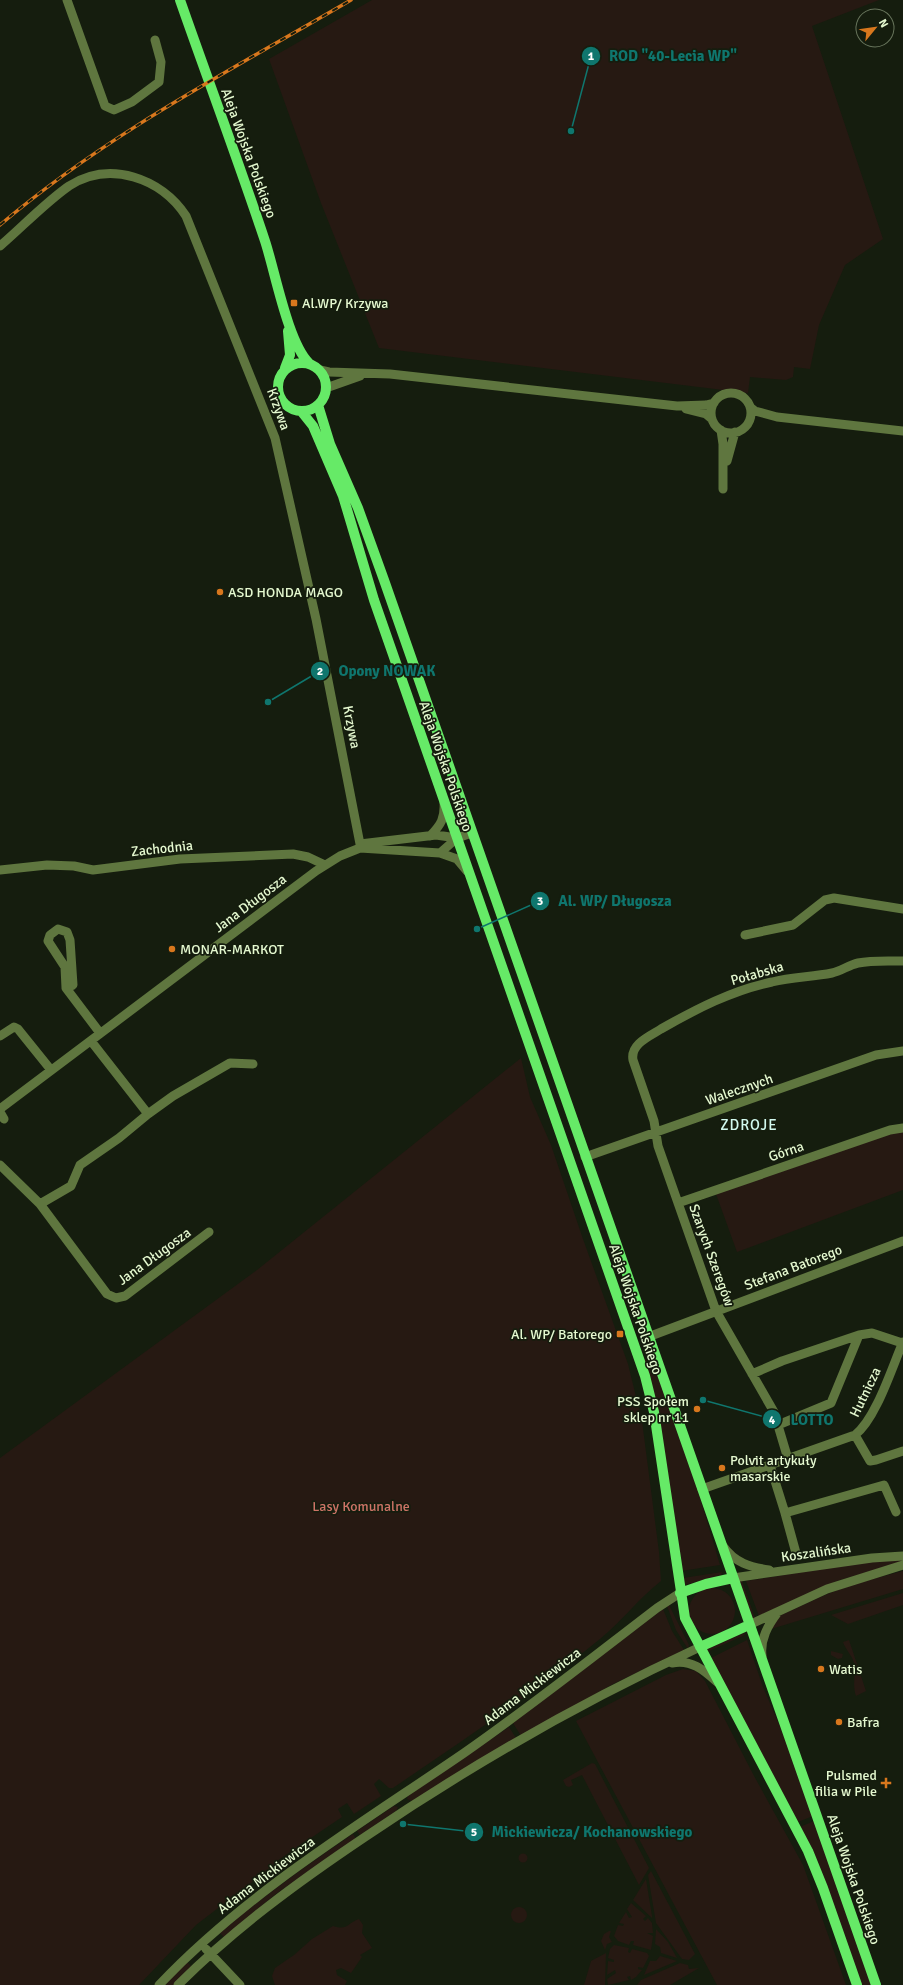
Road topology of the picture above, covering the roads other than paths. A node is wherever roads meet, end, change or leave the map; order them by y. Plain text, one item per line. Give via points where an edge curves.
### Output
1 (67, 0) edge
2 (180, 0) edge
3 (155, 40) dead end
4 (0, 246) edge
5 (286, 317) junction
6 (309, 363) junction
7 (285, 368) junction
8 (320, 370) junction
9 (369, 374) junction
10 (326, 388) junction
11 (714, 402) junction
12 (318, 405) junction
13 (677, 406) junction
14 (750, 408) junction
15 (301, 411) junction
16 (777, 417) junction
17 (712, 419) junction
18 (748, 421) junction
19 (721, 430) junction
20 (903, 431) edge
21 (735, 432) junction
22 (724, 470) junction
23 (723, 489) dead end
24 (433, 722) junction
25 (418, 726) junction
26 (443, 800) junction
27 (472, 833) junction
28 (430, 836) junction
29 (457, 838) junction
30 (360, 846) junction
31 (440, 852) junction
32 (325, 865) junction
33 (0, 870) edge
34 (470, 876) junction
35 (903, 909) edge
36 (745, 935) dead end
37 (903, 961) edge
38 (66, 988) junction
39 (100, 1033) junction
40 (0, 1036) edge
41 (90, 1040) junction
42 (632, 1051) joint
43 (903, 1051) edge
44 (253, 1064) dead end
45 (51, 1070) junction
46 (567, 1106) junction
47 (0, 1109) edge
48 (553, 1111) junction
49 (148, 1114) junction
50 (903, 1128) edge
51 (655, 1133) junction
52 (585, 1157) junction
53 (0, 1165) edge
54 (678, 1203) junction
55 (40, 1204) junction
56 (209, 1232) dead end
57 (903, 1241) edge
58 (716, 1311) junction
59 (859, 1335) junction
60 (648, 1337) junction
61 (903, 1343) edge
62 (752, 1374) junction
63 (778, 1425) junction
64 (855, 1434) junction
65 (903, 1451) edge
66 (788, 1459) junction
67 (770, 1465) junction
68 (702, 1489) junction
69 (896, 1512) dead end
70 (785, 1513) junction
71 (721, 1543) junction
72 (796, 1554) dead end
73 (903, 1556) edge
74 (903, 1564) edge
75 (780, 1571) junction
76 (733, 1578) junction
77 (680, 1593) junction
78 (779, 1611) junction
79 (749, 1625) junction
80 (700, 1647) junction
81 (665, 1664) junction
82 (764, 1665) junction
83 (719, 1683) junction
84 (398, 1798) junction
85 (406, 1809) junction
86 (201, 1944) junction
87 (210, 1954) junction
88 (159, 1985) edge
89 (178, 1985) edge
90 (240, 1985) edge
91 (857, 1985) edge
92 (876, 1985) edge

1 - 3 street via 105,106 114,110 132,102 159,82 161,62
2 - 5 main road, Aleja Wojska Polskiego via 266,244
4 - 30 street, Krzywa via 69,186 99,175 136,176 148,181 166,193 186,216 275,438 314,611
5 - 6 main road, Aleja Wojska Polskiego via 300,352
5 - 7 main road, Aleja Wojska Polskiego via 290,355
6 - 7 main road via 299,362
6 - 8 main road
7 - 15 main road via 278,380 279,395 288,406
8 - 9 street
8 - 10 main road via 325,378
9 - 10 street
9 - 13 street via 390,374
10 - 12 main road via 324,397
11 - 13 street via 706,405
11 - 14 street via 722,395 735,393 743,397
11 - 17 street via 711,409
12 - 15 main road via 310,410
12 - 24 main road, Aleja Wojska Polskiego via 330,444 358,508
13 - 17 street via 706,414
14 - 16 street
14 - 18 street
15 - 25 main road, Aleja Wojska Polskiego via 312,426 343,496 365,572
16 - 18 street
16 - 20 street
17 - 19 street
18 - 21 street
19 - 21 street
19 - 22 street
21 - 22 street
22 - 23 street
24 - 25 main road
24 - 27 main road, Aleja Wojska Polskiego
25 - 26 main road, Aleja Wojska Polskiego
26 - 28 street via 442,823
26 - 29 main road, Aleja Wojska Polskiego
27 - 29 street
27 - 46 main road, Aleja Wojska Polskiego
28 - 29 street via 446,835
28 - 30 street
29 - 31 street
29 - 34 main road, Aleja Wojska Polskiego
30 - 31 street
30 - 32 street, Jana Długosza
31 - 34 street via 461,862
32 - 33 street, Zachodnia via 308,857 293,854 180,860 93,870 47,865
32 - 39 street, Jana Długosza
34 - 48 main road, Aleja Wojska Polskiego
35 - 36 street via 834,898 821,902 793,925
37 - 42 street, Połabska via 859,962 832,973 784,979 745,989 684,1016 646,1038
38 - 38 street via 65,967 48,941 50,934 58,929 67,932 70,940 73,985
38 - 39 street
39 - 41 street, Jana Długosza
40 - 45 street via 14,1027 18,1029
41 - 45 street, Jana Długosza
41 - 49 street
42 - 51 street, Szarych Szeregów via 654,1121
43 - 51 street, Walecznych via 876,1055
44 - 49 street via 230,1063 173,1096
45 - 47 street, Jana Długosza
46 - 48 main road
46 - 52 main road, Aleja Wojska Polskiego
48 - 77 main road, Aleja Wojska Polskiego via 649,1388
49 - 55 street via 80,1165 71,1186
50 - 54 street, Górna via 890,1130
51 - 52 street, Walecznych
51 - 54 street, Szarych Szeregów
52 - 60 main road, Aleja Wojska Polskiego
53 - 55 street, Jana Długosza
54 - 58 street, Szarych Szeregów
55 - 56 street, Jana Długosza via 107,1294 116,1298 125,1296
57 - 58 street, Stefana Batorego
58 - 60 street, Stefana Batorego
58 - 62 street, Szarych Szeregów
59 - 61 street via 872,1333
59 - 62 street via 782,1360
59 - 63 street via 831,1403
60 - 68 main road, Aleja Wojska Polskiego
61 - 64 street, Hutnicza via 871,1417 862,1430
62 - 63 street, Szarych Szeregów via 774,1412
63 - 66 street, Szarych Szeregów
64 - 65 street via 870,1461
64 - 66 street, Hutnicza
66 - 67 street, Hutnicza
67 - 68 street, Hutnicza
67 - 70 street
68 - 71 main road, Aleja Wojska Polskiego
69 - 70 street via 884,1485
70 - 72 street
71 - 75 street via 734,1558 748,1566
71 - 76 main road, Aleja Wojska Polskiego
73 - 75 street, Koszalińska
74 - 78 street via 841,1584
75 - 76 street, Koszalińska
76 - 77 main road
76 - 79 main road, Aleja Wojska Polskiego
77 - 80 main road, Aleja Wojska Polskiego via 685,1618
77 - 84 street, Adama Mickiewicza via 510,1721
78 - 79 street
78 - 82 street via 763,1638
79 - 80 main road
79 - 82 main road, Aleja Wojska Polskiego
80 - 81 street, Adama Mickiewicza
80 - 83 main road
81 - 83 street via 692,1664
81 - 85 street, Adama Mickiewicza via 565,1714
82 - 92 main road, Aleja Wojska Polskiego
83 - 91 main road via 813,1863
84 - 85 street
84 - 86 street, Adama Mickiewicza via 277,1881
85 - 87 street, Adama Mickiewicza via 288,1890
86 - 87 street
86 - 88 street, Adama Mickiewicza
87 - 89 street, Adama Mickiewicza
87 - 90 street

